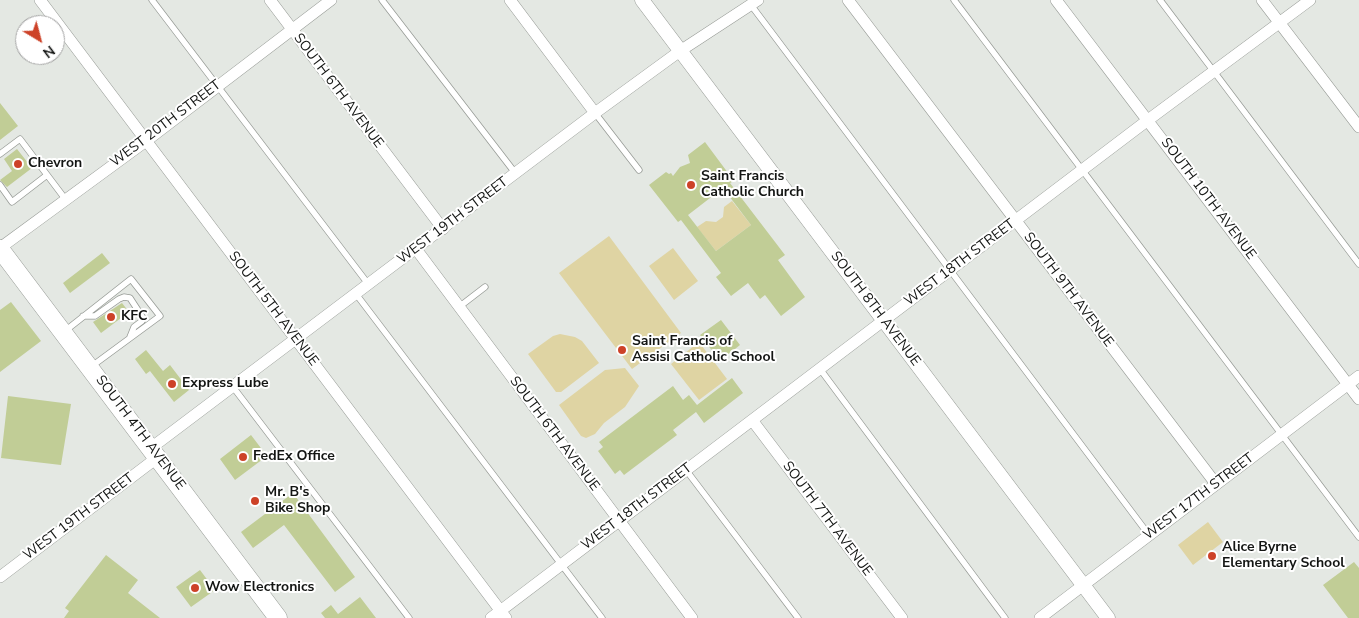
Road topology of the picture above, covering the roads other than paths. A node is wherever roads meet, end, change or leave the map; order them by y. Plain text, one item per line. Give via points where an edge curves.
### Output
1 (40, 0) edge
2 (152, 0) edge
3 (270, 0) edge
4 (331, 0) edge
5 (382, 0) edge
6 (510, 0) edge
7 (848, 0) edge
8 (954, 0) edge
9 (1056, 0) edge
10 (1160, 0) edge
11 (1262, 0) edge
12 (1310, 0) edge
13 (645, 1) edge
14 (755, 2) edge
15 (1279, 23) junction
16 (292, 29) junction
17 (680, 51) junction
18 (1214, 72) junction
19 (217, 86) junction
20 (595, 113) junction
21 (1148, 120) junction
22 (1359, 127) edge
23 (146, 141) junction
24 (0, 154) edge
25 (639, 170) dead end
26 (1082, 170) junction
27 (516, 174) junction
28 (47, 176) junction
29 (0, 185) edge
30 (66, 200) junction
31 (1015, 221) junction
32 (443, 229) junction
33 (0, 248) edge
34 (416, 249) junction
35 (1359, 264) edge
36 (950, 270) junction
37 (369, 285) junction
38 (485, 287) dead end
39 (356, 294) junction
40 (458, 307) junction
41 (83, 316) junction
42 (883, 321) junction
43 (63, 332) junction
44 (130, 339) junction
45 (296, 340) junction
46 (90, 368) junction
47 (820, 369) junction
48 (1359, 376) edge
49 (1348, 384) junction
50 (233, 387) junction
51 (1359, 399) edge
52 (752, 420) junction
53 (1282, 434) junction
54 (155, 453) junction
55 (686, 470) junction
56 (1216, 484) junction
57 (619, 521) junction
58 (1149, 535) junction
59 (1359, 537) edge
60 (561, 564) junction
61 (0, 577) edge
62 (1083, 585) junction
63 (499, 616) edge
64 (278, 618) edge
65 (409, 618) edge
66 (602, 618) edge
67 (692, 618) edge
68 (798, 618) edge
69 (902, 618) edge
70 (1005, 618) edge
71 (1040, 618) edge
72 (1108, 618) edge

1 - 23 street, SOUTH 5TH AVENUE
2 - 19 lane
3 - 16 street, SOUTH 6TH AVENUE
4 - 16 street, WEST 20TH STREET
5 - 27 lane
6 - 20 street
7 - 31 street, SOUTH 9TH AVENUE
8 - 26 lane
9 - 21 street, SOUTH 10TH AVENUE
10 - 18 lane
11 - 15 street
12 - 15 street, WEST 18TH STREET
13 - 17 street, SOUTH 8TH AVENUE
14 - 17 street, WEST 19TH STREET
14 - 36 lane
15 - 18 street, WEST 18TH STREET
15 - 22 street
16 - 19 street, WEST 20TH STREET
16 - 32 street, SOUTH 6TH AVENUE
17 - 20 street, WEST 19TH STREET
17 - 42 street, SOUTH 8TH AVENUE
18 - 21 street, WEST 18TH STREET
18 - 35 lane
19 - 23 street, WEST 20TH STREET
19 - 37 lane
20 - 25 lane
20 - 27 street, WEST 19TH STREET
21 - 26 street, WEST 18TH STREET
21 - 49 street, SOUTH 10TH AVENUE
23 - 30 street, WEST 20TH STREET
23 - 45 street, SOUTH 5TH AVENUE
24 - 28 lane via 20,139
26 - 31 street, WEST 18TH STREET
26 - 53 lane
27 - 32 street, WEST 19TH STREET
28 - 29 lane via 12,202
28 - 30 lane
30 - 33 street, WEST 20TH STREET
31 - 36 street, WEST 18TH STREET
31 - 56 street, SOUTH 9TH AVENUE
32 - 34 street, WEST 19TH STREET
33 - 43 main road, SOUTH 4TH AVENUE
34 - 37 street, WEST 19TH STREET
34 - 40 street, SOUTH 6TH AVENUE
36 - 42 street, WEST 18TH STREET
36 - 58 lane
37 - 39 street, WEST 19TH STREET
38 - 40 lane
39 - 45 street, WEST 19TH STREET
39 - 60 lane
40 - 57 street, SOUTH 6TH AVENUE
41 - 43 lane
41 - 44 lane via 95,316 119,299 130,298 143,318 134,327
41 - 44 lane via 131,279 160,316
42 - 47 street, WEST 18TH STREET
42 - 62 street, SOUTH 8TH AVENUE
43 - 46 main road, SOUTH 4TH AVENUE
44 - 46 lane
45 - 50 street, WEST 19TH STREET
45 - 63 street, SOUTH 5TH AVENUE
46 - 54 main road, SOUTH 4TH AVENUE
47 - 52 street, WEST 18TH STREET
47 - 70 lane
48 - 49 street, WEST 17TH STREET
49 - 51 street, SOUTH 10TH AVENUE
49 - 53 street, WEST 17TH STREET
50 - 54 street, WEST 19TH STREET
50 - 65 lane
52 - 55 street, WEST 18TH STREET
52 - 69 street, SOUTH 7TH AVENUE
53 - 56 street, WEST 17TH STREET
53 - 59 lane
54 - 61 street, WEST 19TH STREET
54 - 64 main road, SOUTH 4TH AVENUE
55 - 57 street, WEST 18TH STREET
55 - 68 lane
56 - 58 street, WEST 17TH STREET
57 - 60 street, WEST 18TH STREET
57 - 67 street, SOUTH 6TH AVENUE
58 - 62 street, WEST 17TH STREET
60 - 63 street, WEST 18TH STREET
60 - 66 lane
62 - 71 street, WEST 17TH STREET
62 - 72 street, SOUTH 8TH AVENUE

